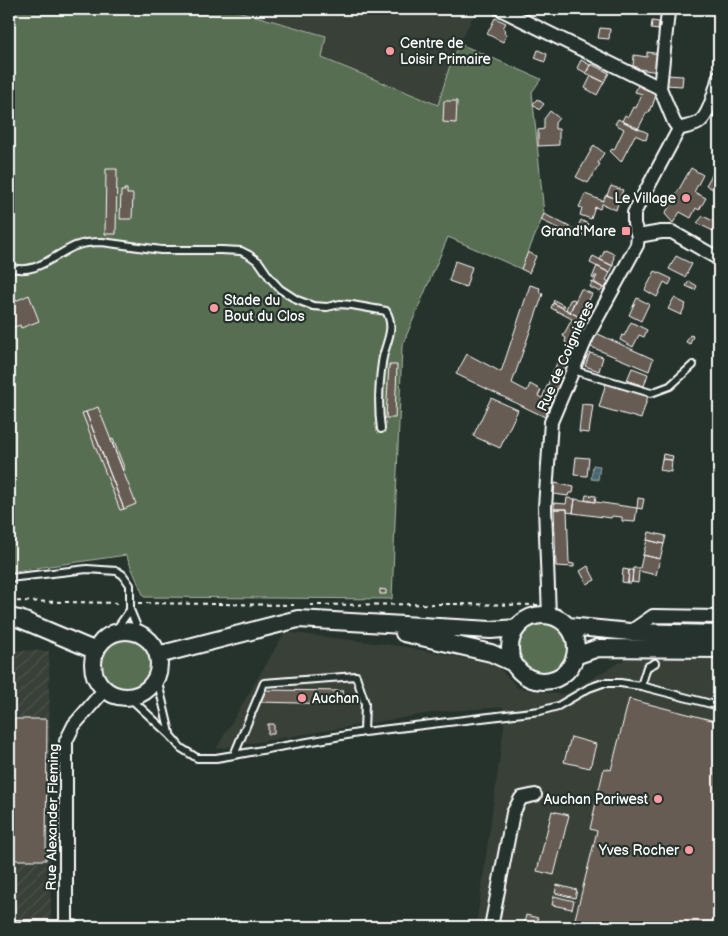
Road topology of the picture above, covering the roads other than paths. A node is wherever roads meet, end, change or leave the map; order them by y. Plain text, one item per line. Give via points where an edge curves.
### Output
1 (500, 9) edge
2 (668, 10) edge
3 (719, 76) edge
4 (660, 88) junction
5 (679, 129) junction
6 (638, 236) junction
7 (719, 259) edge
8 (9, 267) edge
9 (693, 365) dead end
10 (573, 370) junction
11 (381, 429) dead end
12 (9, 578) edge
13 (130, 608) junction
14 (548, 610) junction
15 (9, 616) edge
16 (719, 617) edge
17 (360, 623) junction
18 (568, 626) junction
19 (517, 628) junction
20 (630, 632) junction
21 (113, 634) junction
22 (140, 634) junction
23 (719, 634) edge
24 (719, 649) edge
25 (96, 651) junction
26 (158, 655) junction
27 (575, 656) junction
28 (513, 662) junction
29 (655, 663) dead end
30 (157, 676) junction
31 (641, 686) junction
32 (105, 689) junction
33 (129, 697) junction
34 (719, 706) edge
35 (364, 732) junction
36 (170, 735) junction
37 (234, 756) junction
38 (535, 795) dead end
39 (9, 926) edge
40 (14, 927) edge
41 (66, 927) edge
42 (74, 927) edge
43 (491, 927) edge

1 - 4 street
2 - 4 street
3 - 5 street via 705,116 698,123
4 - 5 street
5 - 6 street via 634,213
6 - 7 street via 672,232
6 - 10 street, Rue de Coignières via 637,244
8 - 11 lane via 25,270 36,267 75,246 92,242 161,250 240,251 259,262 280,289 297,300 313,306 340,304 386,311 391,331 382,362
9 - 10 lane via 670,386 651,393
10 - 14 street, Rue de Coignières via 551,422 546,507
12 - 13 lane via 87,569 117,571 130,585
13 - 21 lane
13 - 22 lane
14 - 18 street
14 - 19 street
15 - 25 street
16 - 20 street via 653,616
17 - 19 street via 491,630
17 - 26 street via 298,619
17 - 28 street via 491,653
18 - 20 street
18 - 27 street via 574,635
19 - 28 street via 510,648
20 - 23 street
21 - 22 street via 130,631
21 - 25 street
22 - 26 street via 154,646
24 - 27 street via 598,648
25 - 32 street via 94,672
26 - 30 street
27 - 28 street via 565,673 546,681 527,677
29 - 31 lane via 647,667
30 - 33 street via 145,691
30 - 36 lane
31 - 34 lane
31 - 35 lane via 603,683 558,706 540,711
32 - 33 street via 112,694
32 - 41 street, Rue Alexander Fleming via 74,725 66,741
33 - 36 lane
35 - 37 lane
35 - 37 lane via 365,704 356,676 264,682
36 - 37 lane via 181,748 197,758
38 - 43 street via 521,798 513,813
39 - 40 street
40 - 41 street
41 - 42 street

